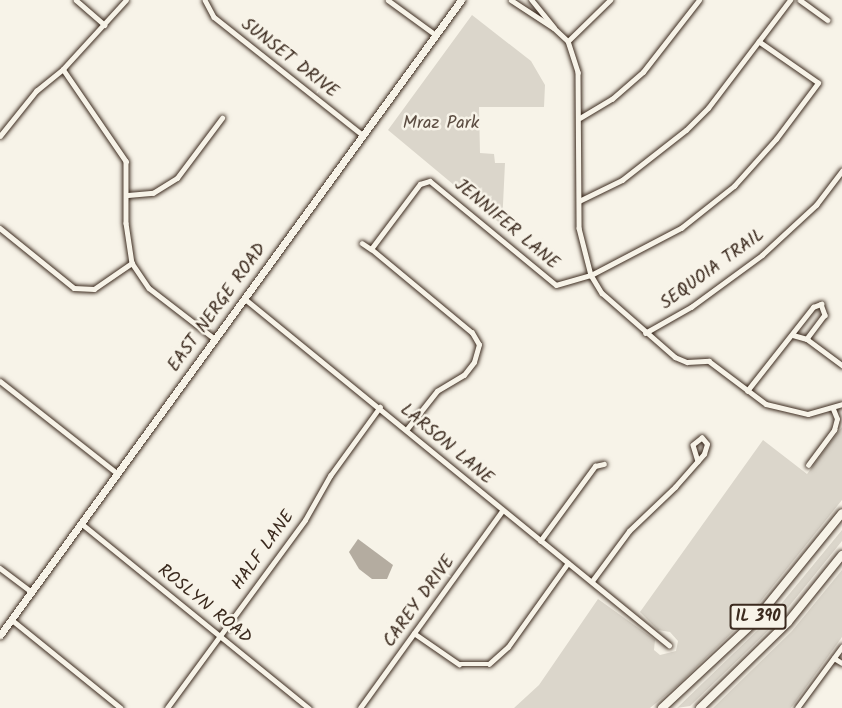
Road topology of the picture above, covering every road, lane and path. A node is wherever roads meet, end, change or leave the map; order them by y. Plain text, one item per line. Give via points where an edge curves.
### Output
1 (76, 0) edge
2 (126, 0) edge
3 (205, 0) edge
4 (388, 0) edge
5 (461, 0) edge
6 (511, 0) edge
7 (531, 0) edge
8 (610, 0) edge
9 (699, 0) edge
10 (790, 0) edge
11 (800, 0) edge
12 (828, 20) dead end
13 (105, 26) junction
14 (554, 28) junction
15 (436, 36) junction
16 (568, 41) junction
17 (759, 42) junction
18 (63, 69) junction
19 (222, 118) dead end
20 (580, 118) junction
21 (363, 135) junction
22 (0, 136) edge
23 (842, 171) edge
24 (128, 195) junction
25 (579, 201) junction
26 (0, 228) edge
27 (362, 243) dead end
28 (372, 249) junction
29 (132, 263) junction
30 (591, 275) junction
31 (244, 298) junction
32 (645, 333) junction
33 (793, 335) junction
34 (215, 339) junction
35 (807, 339) junction
36 (842, 365) edge
37 (0, 381) edge
38 (747, 391) junction
39 (842, 404) edge
40 (380, 407) junction
41 (833, 410) junction
42 (407, 429) junction
43 (698, 461) junction
44 (604, 464) dead end
45 (807, 465) dead end
46 (117, 473) junction
47 (502, 511) junction
48 (842, 513) edge
49 (81, 523) junction
50 (540, 541) junction
51 (842, 555) edge
52 (568, 563) junction
53 (0, 568) edge
54 (592, 581) junction
55 (31, 591) junction
56 (11, 620) junction
57 (414, 633) junction
58 (219, 634) junction
59 (0, 635) edge
60 (669, 645) dead end
61 (842, 647) edge
62 (834, 658) junction
63 (842, 663) edge
64 (121, 708) edge
65 (167, 708) edge
66 (309, 708) edge
67 (360, 708) edge
68 (662, 708) edge
69 (700, 708) edge
70 (797, 708) edge

1 - 13 street
2 - 13 street
3 - 21 street, SUNSET DRIVE via 214,18
4 - 15 street
5 - 15 main road, EAST NERGE ROAD
6 - 14 street
7 - 14 street
8 - 16 street
9 - 20 street via 643,72 612,99
10 - 17 street
11 - 12 street
13 - 18 street
14 - 16 street
15 - 21 main road, EAST NERGE ROAD
16 - 20 street via 578,72
17 - 25 street via 708,108 673,142 622,180
17 - 30 street via 818,83 734,186 654,244
18 - 22 street via 36,91
18 - 24 street via 126,161
19 - 24 street via 172,182 153,194
20 - 25 street
21 - 31 main road, EAST NERGE ROAD
23 - 32 street, SEQUOIA TRAIL via 816,205 762,255 691,307
24 - 29 street via 126,223
25 - 30 street via 580,239
26 - 29 street via 74,288 94,289
27 - 28 street
28 - 30 street, JENNIFER LANE via 420,184 430,181 556,285
28 - 42 street via 472,333 478,345 464,375 437,391
29 - 34 street via 149,288
30 - 32 street via 615,308
31 - 34 main road, EAST NERGE ROAD
31 - 40 street, LARSON LANE
32 - 38 street via 678,359 711,362
33 - 35 street
33 - 35 street via 813,307 821,304 825,315
33 - 38 street
34 - 46 main road, EAST NERGE ROAD
35 - 36 street
37 - 46 street
38 - 41 street via 781,410 808,414
39 - 41 street
40 - 42 street, LARSON LANE
40 - 58 street, HALF LANE via 330,476 305,520
41 - 45 street via 837,419 834,430
42 - 47 street, LARSON LANE
43 - 43 street via 708,448 702,438 693,445
43 - 54 street via 629,531
44 - 50 street via 595,466
46 - 49 main road, EAST NERGE ROAD
47 - 50 street, LARSON LANE
47 - 57 street, CAREY DRIVE
48 - 68 highway, IL 390 via 753,622
49 - 55 main road, EAST NERGE ROAD
49 - 58 street, ROSLYN ROAD
50 - 52 street, LARSON LANE
51 - 69 highway, IL 390 via 788,622
52 - 54 street, LARSON LANE
52 - 57 street via 508,647 489,664 459,664
53 - 55 street
54 - 60 street, LARSON LANE
55 - 56 main road, EAST NERGE ROAD
56 - 59 main road, EAST NERGE ROAD
56 - 64 street
57 - 67 street, CAREY DRIVE
58 - 65 street, HALF LANE
58 - 66 street, ROSLYN ROAD
61 - 62 street
62 - 63 street
62 - 70 street

